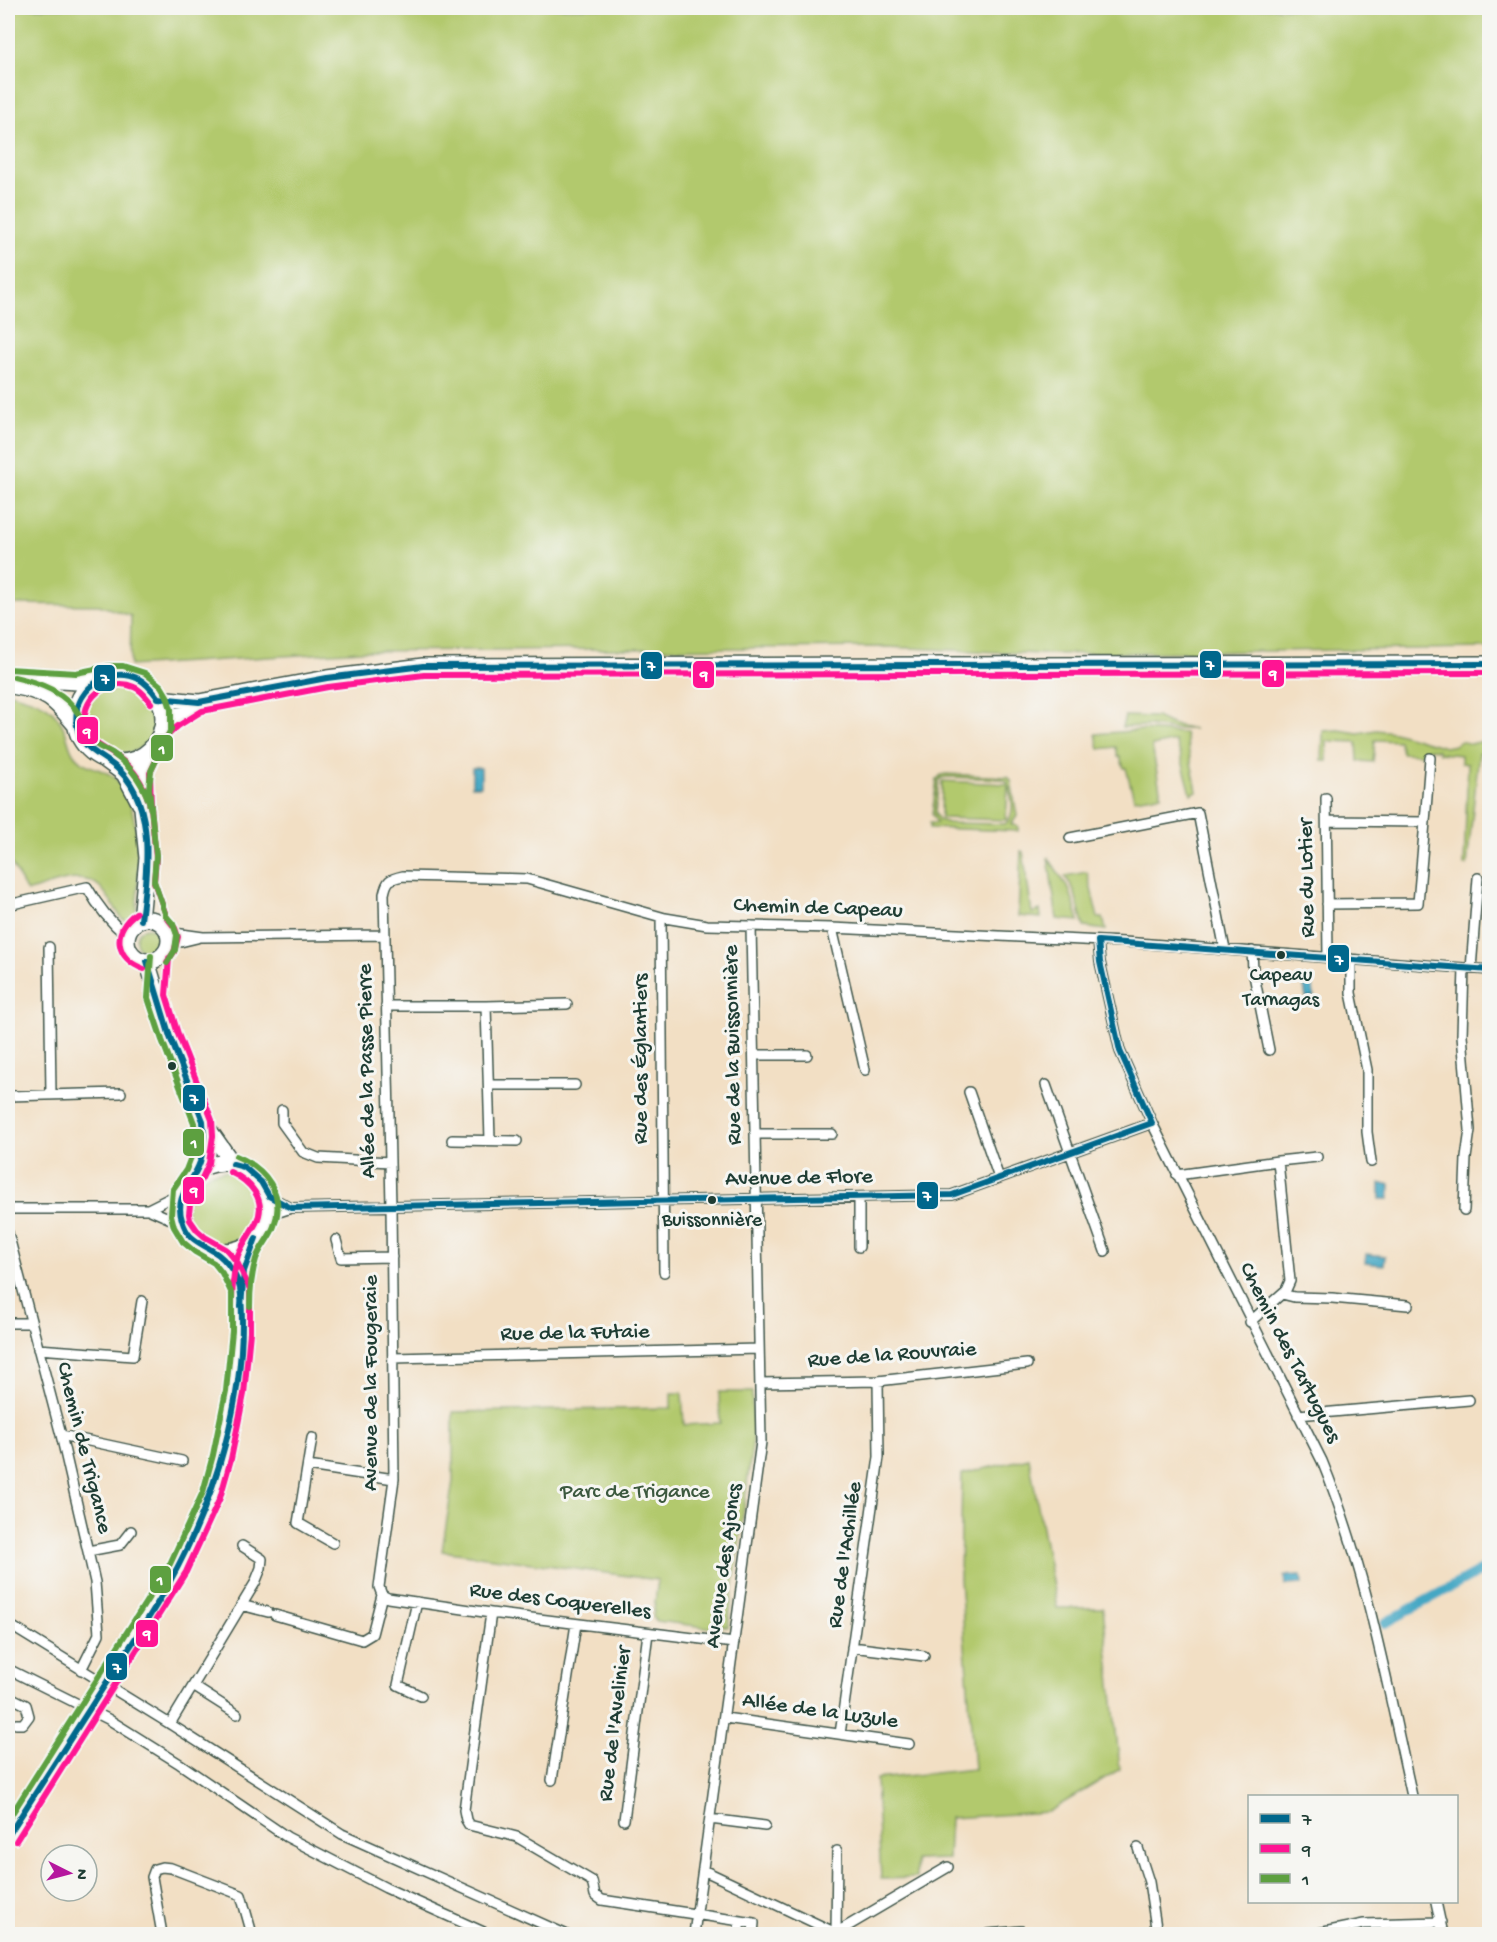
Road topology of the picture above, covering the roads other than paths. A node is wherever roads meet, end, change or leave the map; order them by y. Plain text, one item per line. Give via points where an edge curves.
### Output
1 (1490, 664) edge
2 (8, 678) edge
3 (99, 679) junction
4 (8, 686) edge
5 (158, 698) junction
6 (199, 702) junction
7 (76, 726) junction
8 (161, 730) junction
9 (151, 748) junction
10 (1430, 758) dead end
11 (105, 760) junction
12 (1326, 798) dead end
13 (142, 808) junction
14 (1327, 821) junction
15 (1425, 822) junction
16 (1070, 838) dead end
17 (1478, 878) dead end
18 (145, 883) junction
19 (1327, 904) junction
20 (8, 905) edge
21 (661, 917) junction
22 (141, 920) junction
23 (752, 926) junction
24 (832, 928) junction
25 (385, 935) junction
26 (127, 936) junction
27 (1098, 941) junction
28 (160, 943) junction
29 (50, 947) dead end
30 (1225, 950) junction
31 (1252, 951) junction
32 (1328, 957) junction
33 (1351, 959) junction
34 (1468, 968) junction
35 (1490, 970) edge
36 (567, 1004) dead end
37 (386, 1006) junction
38 (486, 1006) junction
39 (1269, 1050) dead end
40 (754, 1055) junction
41 (807, 1055) dead end
42 (865, 1070) dead end
43 (489, 1085) junction
44 (575, 1085) dead end
45 (1046, 1085) dead end
46 (969, 1092) dead end
47 (121, 1093) dead end
48 (51, 1095) junction
49 (8, 1096) edge
50 (282, 1110) dead end
51 (203, 1121) junction
52 (1152, 1123) junction
53 (755, 1134) junction
54 (832, 1134) dead end
55 (452, 1140) dead end
56 (490, 1140) junction
57 (517, 1141) dead end
58 (1071, 1152) junction
59 (1317, 1157) dead end
60 (1278, 1161) junction
61 (390, 1162) junction
62 (1371, 1162) dead end
63 (233, 1164) junction
64 (194, 1174) junction
65 (1177, 1175) junction
66 (999, 1178) junction
67 (182, 1192) junction
68 (266, 1192) junction
69 (859, 1197) junction
70 (662, 1200) junction
71 (757, 1200) junction
72 (391, 1206) junction
73 (291, 1208) junction
74 (8, 1209) edge
75 (148, 1209) junction
76 (1464, 1210) dead end
77 (266, 1222) junction
78 (182, 1224) junction
79 (8, 1233) edge
80 (256, 1238) junction
81 (336, 1240) dead end
82 (859, 1247) dead end
83 (213, 1251) junction
84 (1105, 1251) dead end
85 (392, 1257) junction
86 (664, 1272) dead end
87 (241, 1292) junction
88 (1282, 1294) junction
89 (142, 1301) dead end
90 (1408, 1305) dead end
91 (1250, 1322) junction
92 (8, 1323) edge
93 (31, 1323) junction
94 (39, 1349) junction
95 (759, 1349) junction
96 (393, 1358) junction
97 (1028, 1364) dead end
98 (878, 1381) junction
99 (760, 1383) junction
100 (1469, 1400) dead end
101 (1298, 1415) junction
102 (61, 1435) junction
103 (312, 1438) dead end
104 (182, 1461) dead end
105 (308, 1466) junction
106 (394, 1479) junction
107 (131, 1531) dead end
108 (333, 1543) dead end
109 (243, 1546) dead end
110 (88, 1551) junction
111 (382, 1595) junction
112 (417, 1602) junction
113 (241, 1605) junction
114 (491, 1613) junction
115 (8, 1624) edge
116 (576, 1624) junction
117 (648, 1633) junction
118 (734, 1643) junction
119 (852, 1647) junction
120 (924, 1656) dead end
121 (8, 1669) edge
122 (81, 1670) junction
123 (192, 1686) junction
124 (8, 1696) edge
125 (421, 1696) dead end
126 (237, 1714) dead end
127 (724, 1718) junction
128 (16, 1724) dead end
129 (170, 1724) junction
130 (840, 1734) junction
131 (909, 1744) dead end
132 (552, 1780) dead end
133 (1412, 1795) edge
134 (710, 1819) junction
135 (624, 1820) dead end
136 (765, 1826) dead end
137 (8, 1836) edge
138 (1138, 1848) dead end
139 (837, 1851) dead end
140 (948, 1867) dead end
141 (703, 1870) junction
142 (1436, 1903) edge
143 (697, 1916) junction
144 (740, 1922) junction
145 (1441, 1922) junction
146 (1021, 1931) dead end
147 (835, 1934) edge
148 (162, 1935) edge
149 (252, 1935) edge
150 (488, 1935) edge
151 (565, 1935) edge
152 (694, 1935) edge
153 (738, 1935) edge
154 (753, 1935) edge
155 (988, 1935) edge
156 (1157, 1935) edge
157 (1314, 1935) edge
158 (1443, 1935) edge

1 - 6 main road via 423,666 327,678
2 - 3 main road via 77,682
3 - 5 main road via 127,675 140,679
3 - 7 main road via 80,698
4 - 7 main road via 49,697
5 - 6 main road
5 - 8 main road via 163,719
6 - 8 main road
7 - 11 main road via 86,747
8 - 9 main road
9 - 11 main road via 130,761
9 - 13 main road via 141,771
10 - 15 street
11 - 13 main road via 124,774
12 - 14 street, Rue du Lotier
13 - 18 main road
14 - 15 street
14 - 19 street, Rue du Lotier
15 - 19 street via 1418,903
16 - 30 street via 1198,813
17 - 34 street
18 - 22 main road
18 - 28 main road
19 - 32 street, Rue du Lotier
20 - 26 street via 87,887 111,922
21 - 23 street, Chemin de Capeau via 707,925
21 - 25 street, Chemin de Capeau via 527,879 403,876 391,878 386,884
21 - 70 street, Rue des Églantiers
22 - 26 main road
22 - 28 main road via 147,919
23 - 24 street, Chemin de Capeau
23 - 40 street, Rue de la Buissonnière
24 - 27 street, Chemin de Capeau
24 - 42 street
25 - 28 street via 203,937
25 - 37 street, Allée de la Passe Pierre
26 - 28 main road via 134,956
27 - 30 street, Chemin de Capeau
27 - 52 street, Chemin des Tartugues via 1120,1051
28 - 51 main road via 158,996
29 - 48 street
30 - 31 street, Chemin de Capeau
31 - 32 street, Chemin de Capeau
31 - 39 street
32 - 33 street, Chemin de Capeau
33 - 34 street, Chemin de Capeau
33 - 62 street via 1351,993 1367,1070
34 - 35 street, Chemin de Capeau
34 - 76 street via 1462,1035 1470,1130
36 - 38 street
37 - 38 street
37 - 61 street, Allée de la Passe Pierre
38 - 43 street
40 - 41 street
40 - 53 street, Rue de la Buissonnière
43 - 44 street
43 - 56 street
45 - 58 street
46 - 66 street
47 - 48 street
48 - 49 street
50 - 61 street via 282,1124 303,1152 318,1158
51 - 63 main road
51 - 64 main road via 200,1160
52 - 58 street, Avenue de Flore
52 - 65 street, Chemin des Tartugues
53 - 54 street
53 - 71 street, Rue de la Buissonnière
55 - 56 street
56 - 57 street
58 - 66 street, Avenue de Flore
58 - 84 street
59 - 60 street
60 - 65 street
60 - 88 street via 1290,1281
61 - 72 street, Allée de la Passe Pierre
63 - 64 main road via 206,1166
63 - 68 main road via 253,1174
64 - 67 main road
65 - 91 street, Chemin des Tartugues
66 - 69 street, Avenue de Flore via 952,1195
67 - 75 street
67 - 78 main road
68 - 73 street
68 - 77 main road
69 - 71 street, Avenue de Flore
69 - 82 street
70 - 71 street, Avenue de Flore
70 - 72 street, Avenue de Flore
70 - 86 street, Rue des Églantiers
71 - 95 street, Avenue des Ajoncs
72 - 73 street, Avenue de Flore
72 - 85 street, Avenue de la Fougeraie
73 - 77 street, Avenue de Flore
74 - 75 street
75 - 78 street
77 - 80 main road
78 - 83 main road via 200,1245
79 - 93 street, Chemin de Trigance
80 - 83 main road via 237,1250
80 - 87 main road via 244,1267
81 - 85 street via 341,1258
83 - 87 main road via 230,1268
85 - 96 street, Avenue de la Fougeraie
87 - 137 main road, bridge via 235,1392 211,1495 178,1568
88 - 90 street
88 - 91 street
89 - 94 street via 133,1356
91 - 101 street, Chemin des Tartugues
92 - 93 street
93 - 94 street, Chemin de Trigance
94 - 102 street, Chemin de Trigance
95 - 96 street, Rue de la Futaie
95 - 99 street, Avenue des Ajoncs
96 - 106 street, Avenue de la Fougeraie
97 - 98 street, Rue de la Rouvraie
98 - 99 street, Rue de la Rouvraie
98 - 119 street, Rue de l'Achillée via 879,1457
99 - 118 street, Avenue des Ajoncs via 761,1442
100 - 101 street
101 - 133 street, Chemin des Tartugues via 1340,1505 1374,1628
102 - 104 street
102 - 110 street, Chemin de Trigance
103 - 105 street
105 - 106 street
105 - 108 street via 298,1523
106 - 111 street, Avenue de la Fougeraie via 379,1587
107 - 110 street via 120,1545
109 - 113 street via 262,1559 255,1582
110 - 122 street, Chemin de Trigance via 99,1634
111 - 112 street, Rue des Coquerelles
111 - 113 street, Avenue de la Fougeraie via 372,1634 362,1640
112 - 114 street, Rue des Coquerelles
112 - 125 street via 398,1685
113 - 123 street
114 - 116 street, Rue des Coquerelles
114 - 143 street via 464,1810 469,1825 517,1838 592,1881 595,1895 602,1900
115 - 122 street
116 - 117 street, Rue des Coquerelles
116 - 132 street
117 - 118 street, Rue des Coquerelles
117 - 135 street, Rue de l'Avelinier
118 - 127 street, Avenue des Ajoncs
119 - 120 street
119 - 130 street, Rue de l'Achillée
121 - 150 street via 110,1720 287,1837
122 - 129 street
123 - 126 street
123 - 129 street
124 - 128 street via 26,1705 28,1711 23,1724
127 - 130 street, Allée de la Luzule
127 - 134 street, Avenue des Ajoncs
129 - 151 street via 342,1834
130 - 131 street, Allée de la Luzule
134 - 136 street
134 - 141 street, Avenue des Ajoncs
138 - 156 street via 1149,1882
139 - 147 street
140 - 147 street
141 - 143 street, Avenue des Ajoncs
141 - 147 street
142 - 145 street
143 - 144 street
143 - 152 street, Avenue des Ajoncs
144 - 153 street
144 - 154 street via 754,1923
145 - 157 street via 1364,1924
145 - 158 street
146 - 155 street
148 - 149 street via 152,1877 155,1869 162,1867 242,1895

